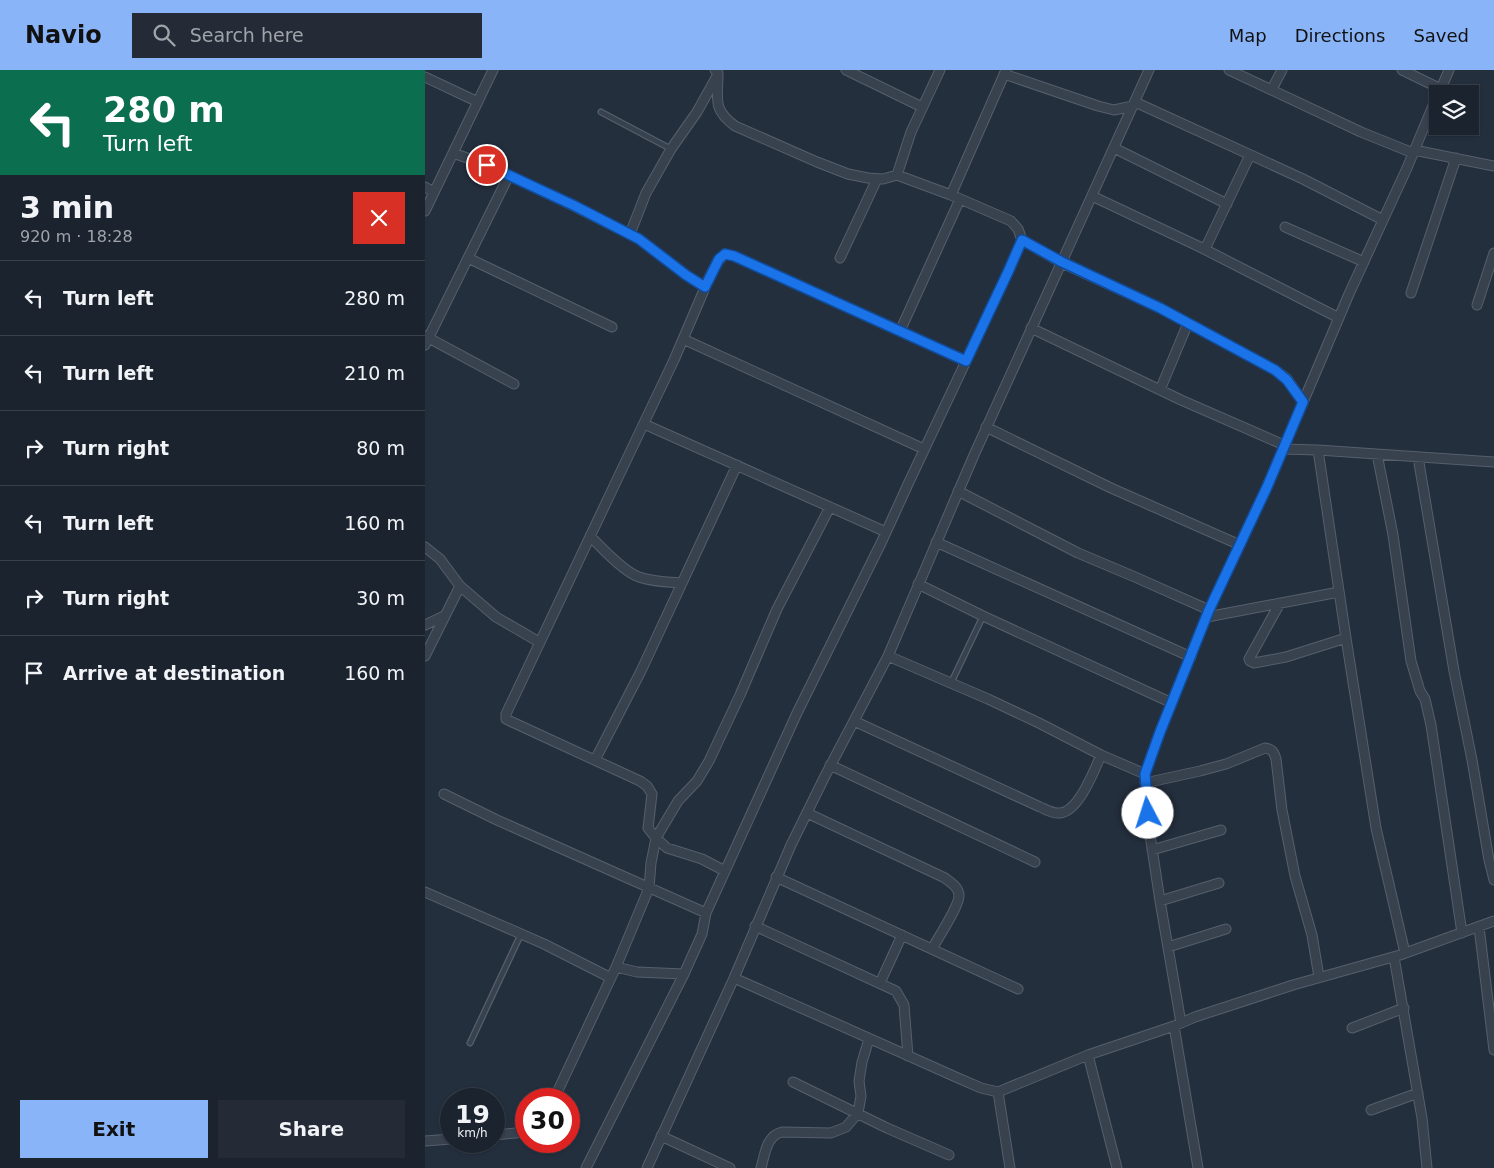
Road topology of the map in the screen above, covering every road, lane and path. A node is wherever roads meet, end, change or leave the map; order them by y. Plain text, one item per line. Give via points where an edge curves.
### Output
1 (493, 70) edge
2 (846, 70) edge
3 (940, 70) edge
4 (1149, 70) edge
5 (1229, 70) edge
6 (1281, 70) edge
7 (1402, 70) edge
8 (1449, 70) edge
9 (716, 72) edge
10 (1005, 72) edge
11 (425, 77) edge
12 (1442, 85) edge
13 (1429, 87) edge
14 (1271, 89) junction
15 (478, 102) junction
16 (1134, 104) junction
17 (922, 107) junction
18 (601, 112) dead end
19 (1429, 117) edge
20 (1114, 148) junction
21 (671, 149) junction
22 (1414, 152) junction
23 (453, 154) junction
24 (1250, 155) junction
25 (1456, 158) junction
26 (1494, 166) edge
27 (509, 175) junction
28 (897, 175) junction
29 (877, 179) junction
30 (425, 187) edge
31 (434, 192) junction
32 (1092, 196) junction
33 (956, 197) junction
34 (1227, 204) junction
35 (425, 211) edge
36 (1383, 220) junction
37 (1285, 227) dead end
38 (630, 234) junction
39 (1022, 240) junction
40 (1205, 249) junction
41 (1494, 253) edge
42 (468, 258) junction
43 (840, 258) dead end
44 (1062, 262) junction
45 (1364, 262) junction
46 (705, 287) junction
47 (1411, 293) dead end
48 (1477, 305) dead end
49 (1339, 318) junction
50 (1188, 323) junction
51 (612, 326) dead end
52 (1031, 328) junction
53 (900, 332) junction
54 (683, 339) junction
55 (426, 340) edge
56 (966, 361) junction
57 (514, 384) dead end
58 (1160, 390) junction
59 (1303, 402) junction
60 (644, 424) junction
61 (986, 427) junction
62 (1284, 447) junction
63 (924, 449) junction
64 (1318, 450) junction
65 (1377, 454) junction
66 (1418, 457) junction
67 (1494, 462) edge
68 (737, 465) junction
69 (958, 490) junction
70 (830, 507) junction
71 (887, 532) junction
72 (591, 536) junction
73 (936, 542) junction
74 (1240, 545) junction
75 (425, 547) edge
76 (682, 583) junction
77 (918, 584) junction
78 (460, 586) junction
79 (1339, 592) junction
80 (1280, 603) junction
81 (1208, 614) junction
82 (444, 616) junction
83 (983, 616) junction
84 (425, 625) edge
85 (1345, 638) junction
86 (539, 642) junction
87 (425, 656) edge
88 (888, 656) junction
89 (1191, 657) junction
90 (951, 683) junction
91 (1172, 703) junction
92 (854, 721) junction
93 (1101, 755) junction
94 (595, 760) junction
95 (831, 765) junction
96 (1145, 774) junction
97 (1145, 784) junction
98 (443, 794) dead end
99 (807, 813) junction
100 (1221, 830) dead end
101 (656, 838) junction
102 (1152, 850) junction
103 (1035, 862) dead end
104 (725, 871) junction
105 (776, 876) junction
106 (1494, 880) edge
107 (1219, 883) dead end
108 (649, 888) junction
109 (425, 892) edge
110 (1159, 901) junction
111 (706, 913) junction
112 (1494, 921) edge
113 (755, 926) junction
114 (1479, 927) junction
115 (1226, 929) dead end
116 (1462, 933) junction
117 (521, 934) junction
118 (902, 935) junction
119 (1167, 947) junction
120 (932, 949) junction
121 (1405, 953) junction
122 (1394, 957) junction
123 (617, 967) junction
124 (684, 974) junction
125 (1319, 977) junction
126 (611, 978) junction
127 (734, 978) junction
128 (879, 983) junction
129 (1018, 989) dead end
130 (1404, 1008) junction
131 (1177, 1024) junction
132 (1352, 1028) dead end
133 (869, 1039) junction
134 (470, 1044) dead end
135 (1494, 1049) edge
136 (1088, 1055) junction
137 (908, 1056) junction
138 (793, 1082) dead end
139 (559, 1088) edge
140 (998, 1092) junction
141 (1418, 1093) junction
142 (1371, 1110) dead end
143 (858, 1113) junction
144 (661, 1136) junction
145 (440, 1140) edge
146 (425, 1141) edge
147 (949, 1155) dead end
148 (586, 1168) edge
149 (647, 1168) edge
150 (730, 1168) edge
151 (761, 1168) edge
152 (1009, 1168) edge
153 (1117, 1168) edge
154 (1198, 1168) edge
155 (1427, 1168) edge

1 - 15 street
2 - 17 street
3 - 17 street
4 - 16 street
5 - 14 street
6 - 14 street
7 - 13 street
8 - 12 street
9 - 21 street via 697,112
9 - 29 street via 718,108 724,118 735,126 848,174
10 - 16 street via 1114,110
10 - 33 street
11 - 15 street
14 - 22 street via 1361,132
15 - 23 street
16 - 20 street
16 - 24 street
17 - 28 street
18 - 21 lane
19 - 22 street
20 - 32 street
20 - 34 street
21 - 38 street via 646,193
22 - 25 street
22 - 36 street
23 - 27 street
23 - 31 street
24 - 34 street
24 - 36 street
25 - 26 street
25 - 47 street
27 - 38 street
27 - 42 street
28 - 29 street
28 - 33 street
29 - 43 street
30 - 31 street
31 - 35 street
32 - 40 street
32 - 44 street
33 - 39 street via 1011,221
33 - 53 street
34 - 40 street
36 - 45 street
37 - 45 street
38 - 46 street
39 - 44 street
39 - 56 street
40 - 49 street
41 - 48 street
42 - 51 street
42 - 55 street
44 - 50 street
44 - 52 street
45 - 49 street
46 - 53 street via 719,259 725,254 734,256
46 - 54 street
49 - 59 street
50 - 58 street
50 - 59 street via 1275,370
52 - 58 street
52 - 61 street
53 - 56 street
54 - 60 street
54 - 63 street
55 - 57 street
56 - 63 street
58 - 62 street
59 - 62 street
60 - 68 street
60 - 72 street
61 - 69 street
61 - 74 street via 1111,488
62 - 64 street
62 - 74 street
63 - 71 street
64 - 65 street
64 - 79 street
65 - 66 street
65 - 116 street via 1393,535 1411,660 1431,725
66 - 67 street
66 - 106 street via 1453,671
68 - 70 street
68 - 76 street
69 - 73 street
69 - 81 street via 1078,553
70 - 71 street
70 - 101 street via 777,609 709,762 678,802
71 - 104 street via 797,712
72 - 76 street via 637,576
72 - 86 street
73 - 77 street
73 - 89 street
74 - 81 street
75 - 78 street via 440,559
76 - 94 street
77 - 83 street
77 - 88 street
78 - 82 street
78 - 86 street via 496,617
79 - 80 street
79 - 85 street
80 - 81 street
80 - 85 street via 1250,661 1286,658
81 - 89 street
82 - 84 street
82 - 87 street
83 - 90 lane
83 - 91 street
85 - 121 street via 1376,828
86 - 94 street via 506,719
88 - 90 street
88 - 92 street
89 - 91 street
90 - 93 street
91 - 96 street
92 - 93 street via 1059,814 1071,810 1079,799
92 - 95 street
93 - 96 street
94 - 101 street via 647,786 652,794 648,828
95 - 99 street
95 - 103 street
96 - 97 street
97 - 102 street
97 - 125 street via 1226,764 1265,748 1271,749 1276,759 1295,876 1312,935
98 - 108 street
99 - 105 street
99 - 120 street via 945,878 956,887 959,895 957,904
100 - 102 street
101 - 104 street via 667,848 702,859
101 - 108 street
102 - 110 street
104 - 111 street
105 - 113 street
105 - 118 street
107 - 110 street
108 - 111 street
108 - 123 street
109 - 117 street
110 - 119 street
111 - 124 street via 702,934
112 - 114 street
113 - 127 street
113 - 128 street
114 - 116 street
114 - 135 street
115 - 119 street
116 - 121 street
117 - 126 street
117 - 134 lane
118 - 120 street
118 - 128 street
119 - 131 street
120 - 129 street
121 - 122 street
122 - 125 street
122 - 130 street
123 - 124 street via 637,972
123 - 126 street
124 - 148 street
125 - 131 street
126 - 139 street
127 - 133 street
127 - 144 street
128 - 137 street via 896,991 904,1005
130 - 132 street
130 - 141 street
131 - 136 street
131 - 154 street
133 - 137 street
133 - 143 street via 861,1062
136 - 140 street
136 - 153 street
137 - 140 street via 981,1088
138 - 143 street
140 - 152 street
141 - 142 street
141 - 155 street
143 - 147 street
143 - 151 street via 847,1127 831,1133 777,1133 766,1149
144 - 149 street
144 - 150 street
145 - 146 street

